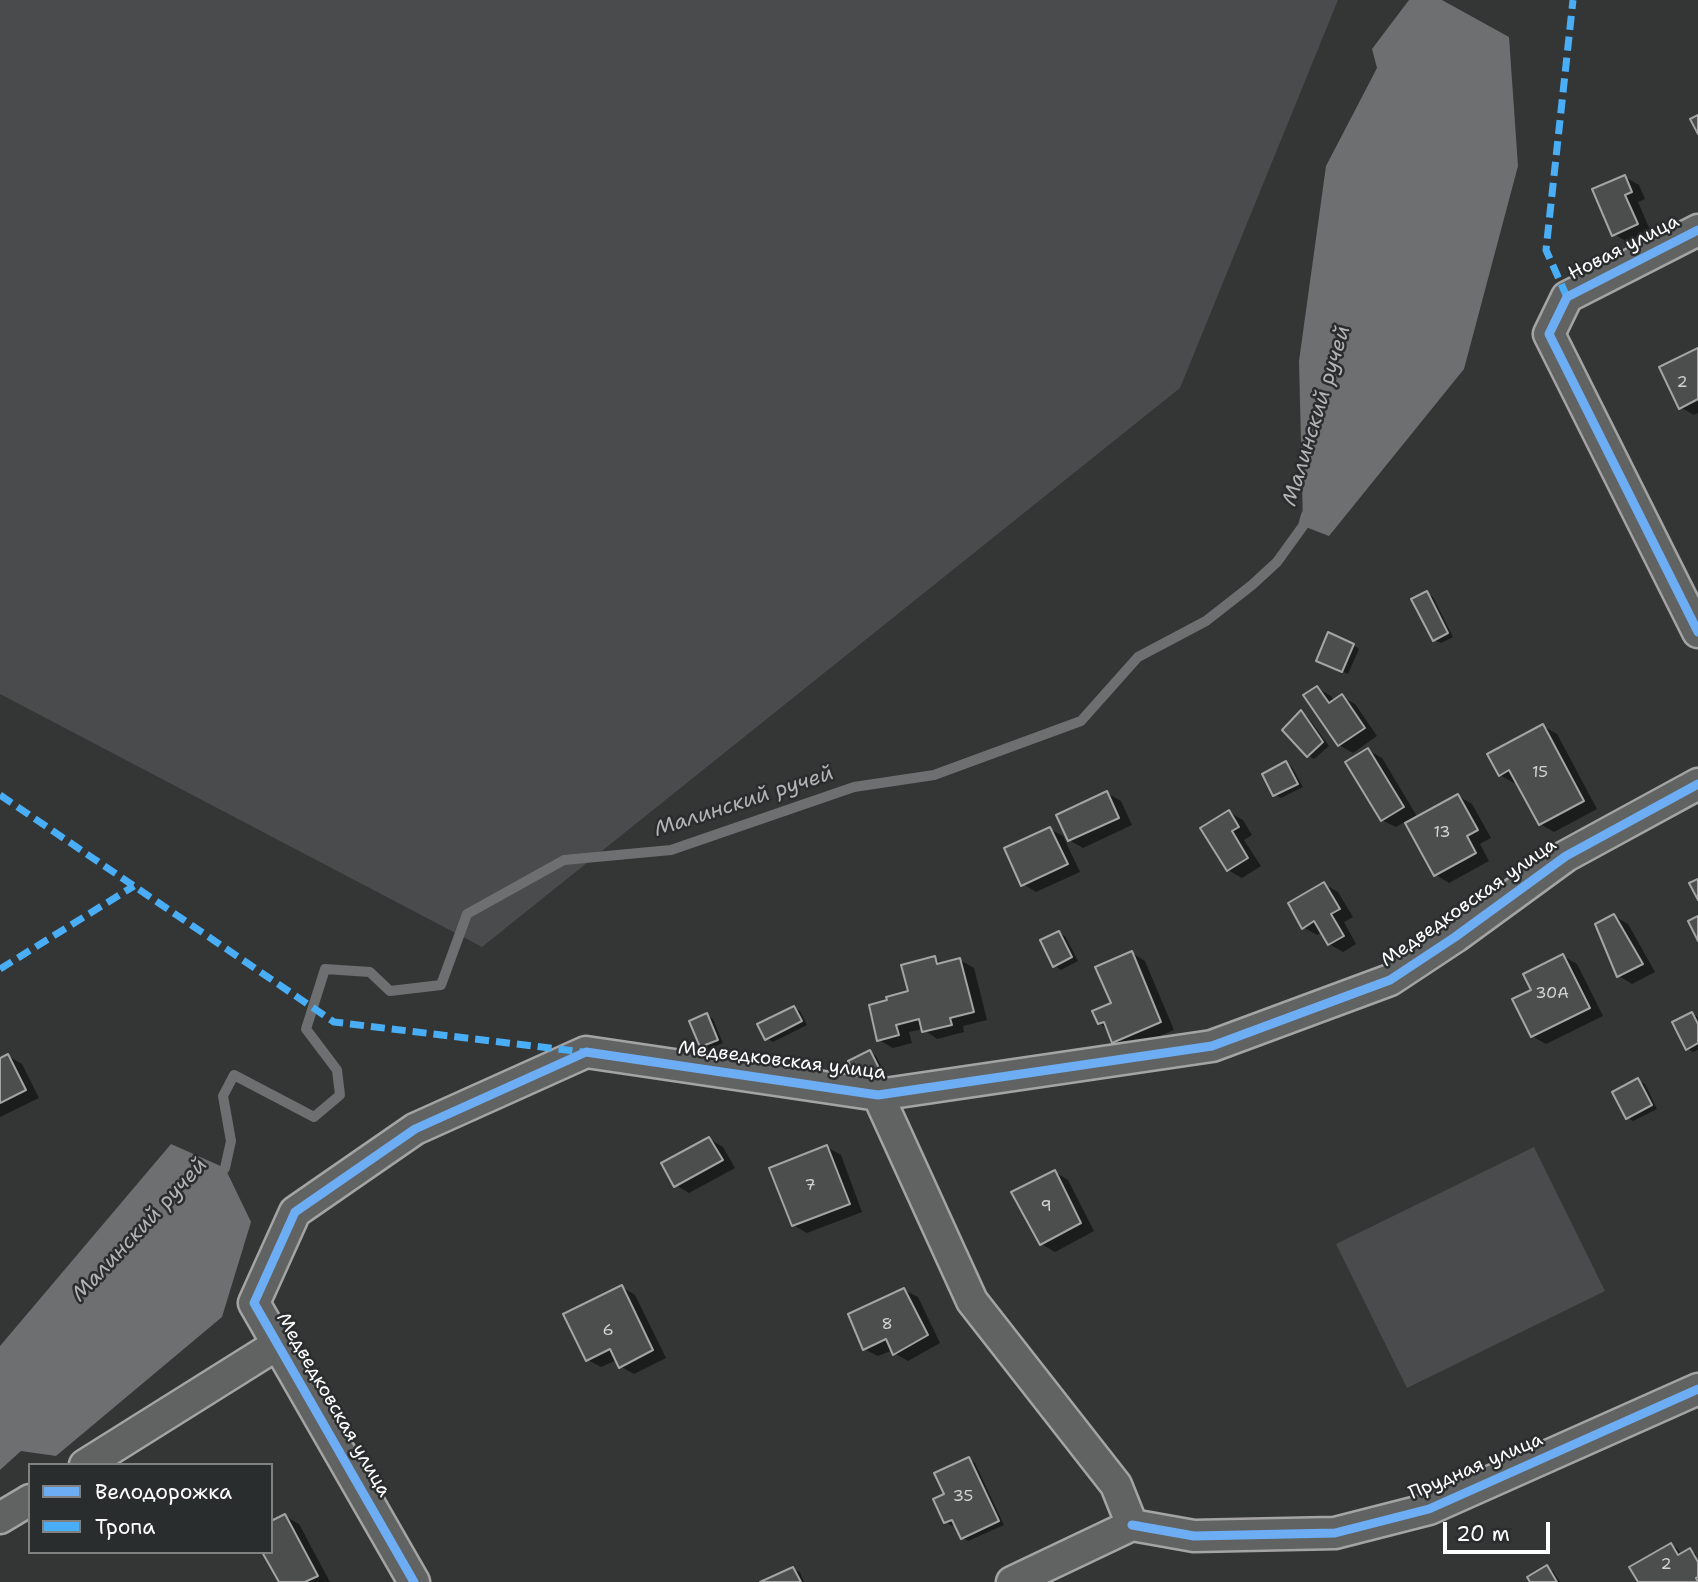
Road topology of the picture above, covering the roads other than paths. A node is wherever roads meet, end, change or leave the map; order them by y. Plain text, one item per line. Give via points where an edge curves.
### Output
1 (1698, 230) edge
2 (1698, 632) edge
3 (1698, 784) edge
4 (878, 1095) junction
5 (278, 1344) junction
6 (1698, 1389) edge
7 (88, 1463) edge
8 (28, 1501) edge
9 (0, 1518) edge
10 (1132, 1525) junction
11 (414, 1582) edge
12 (1012, 1582) edge

1 - 2 street, Новая улица via 1567,297 1549,334
3 - 4 street, Медведковская улица via 1566,856 1390,980 1212,1045
4 - 5 street, Медведковская улица via 586,1052 415,1129 295,1212 254,1303
4 - 10 street via 972,1301 1116,1485
5 - 7 street, Медведковская улица
5 - 11 street, Медведковская улица
6 - 10 street, Прудная улица via 1429,1509 1335,1533 1194,1536
8 - 9 street
10 - 12 street

